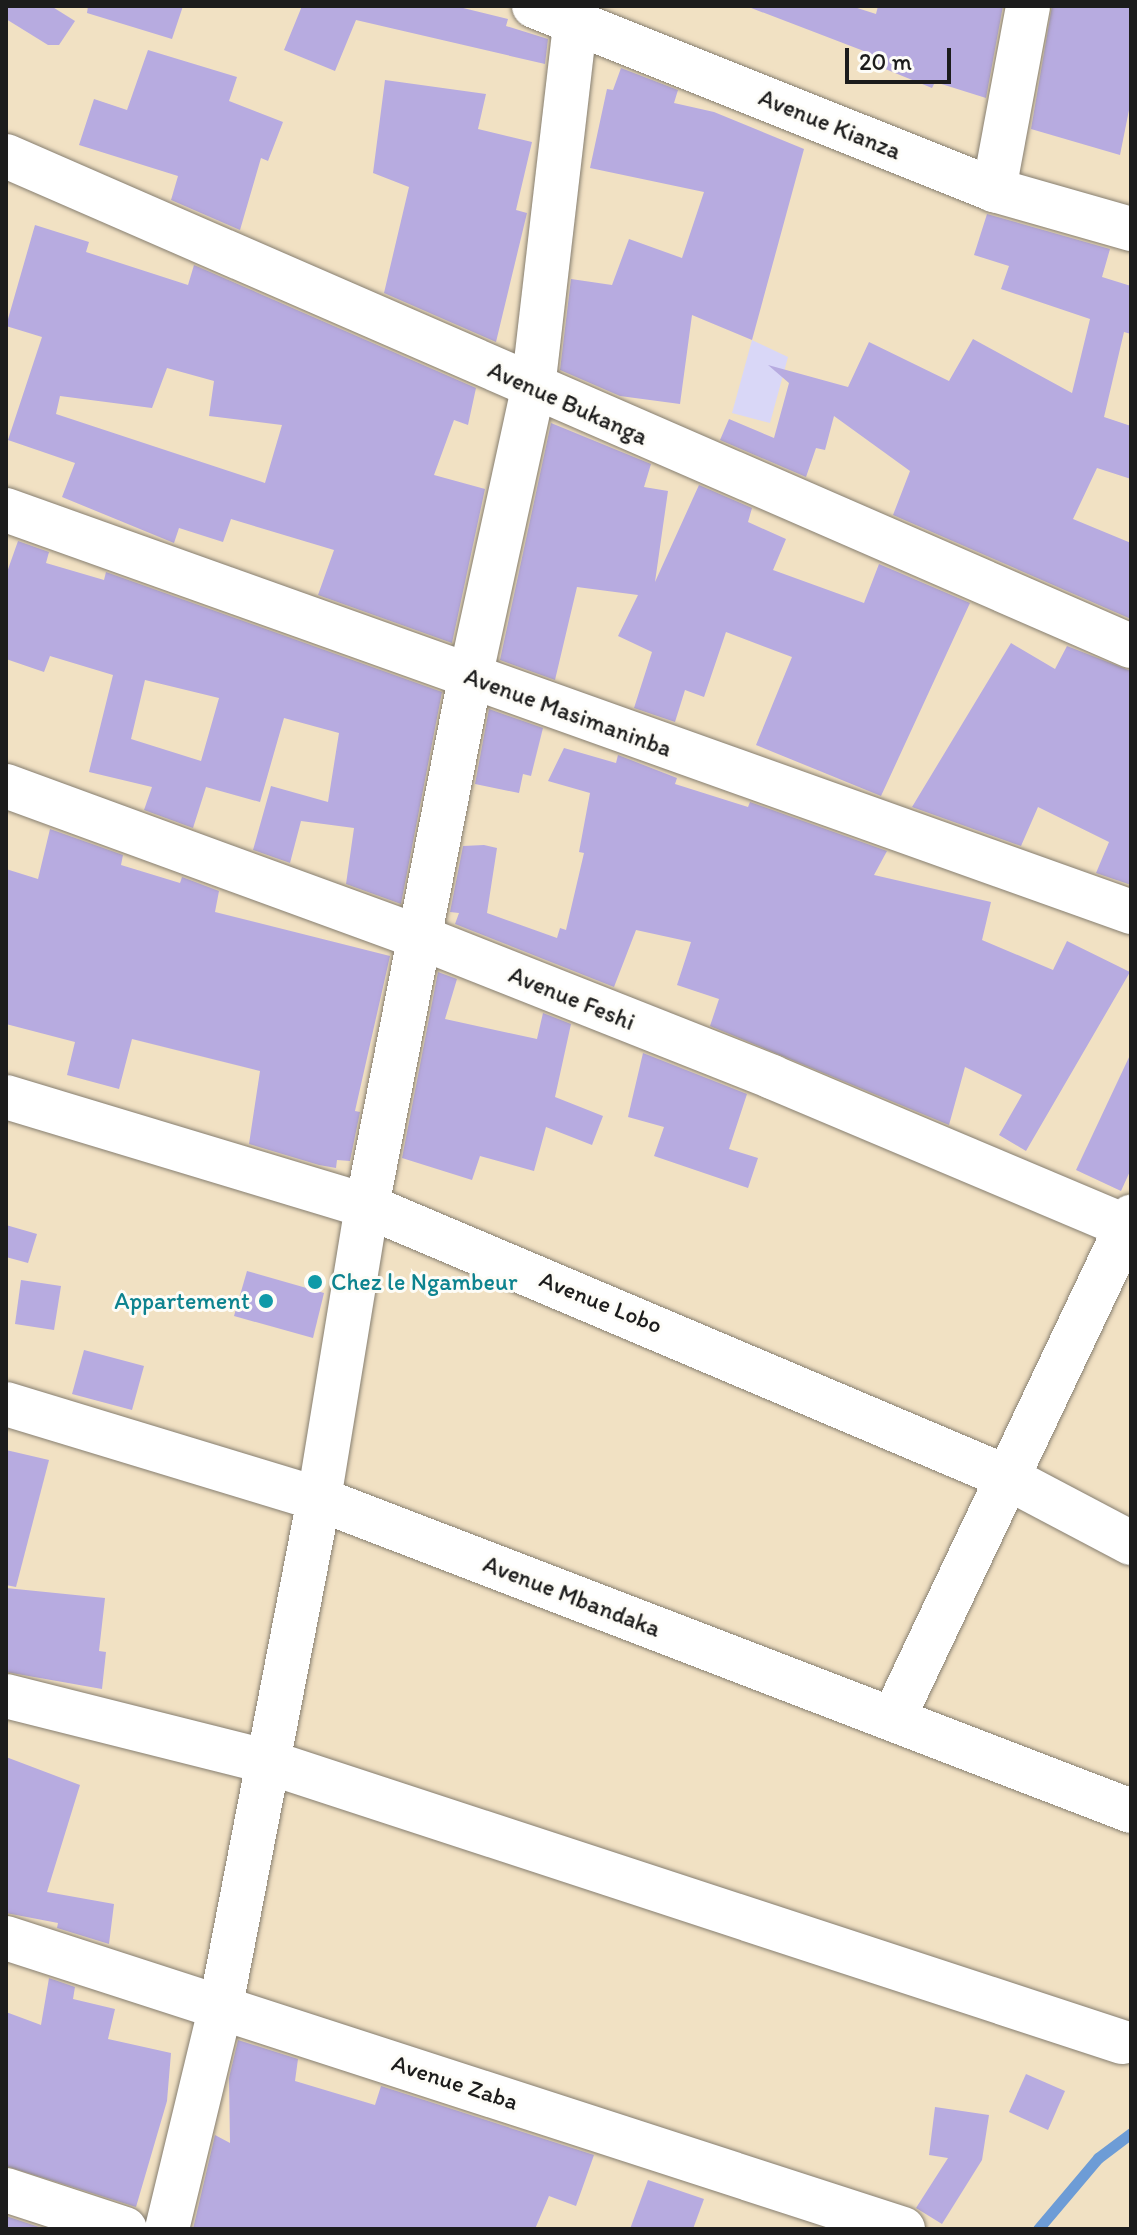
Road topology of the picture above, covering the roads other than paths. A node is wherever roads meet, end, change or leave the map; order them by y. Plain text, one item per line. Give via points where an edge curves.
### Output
1 (534, 6) edge
2 (1028, 6) edge
3 (575, 14) edge
4 (6, 156) edge
5 (994, 190) junction
6 (1131, 229) edge
7 (533, 388) junction
8 (6, 510) edge
9 (1131, 646) edge
10 (470, 678) junction
11 (6, 786) edge
12 (1131, 912) edge
13 (419, 937) junction
14 (6, 1097) edge
15 (367, 1206) junction
16 (1129, 1224) edge
17 (6, 1404) edge
18 (1004, 1476) junction
19 (319, 1499) junction
20 (1131, 1543) edge
21 (6, 1696) edge
22 (893, 1719) junction
23 (268, 1762) junction
24 (1131, 1811) edge
25 (6, 1938) edge
26 (221, 2005) junction
27 (1122, 2042) dead end
28 (6, 2190) edge
29 (125, 2229) edge
30 (167, 2229) edge
31 (903, 2229) edge

1 - 3 street, Avenue Kianza
2 - 5 street
3 - 5 street, Avenue Kianza
3 - 7 street
4 - 7 street, Avenue Bukanga
5 - 6 street, Avenue Kianza
7 - 9 street, Avenue Bukanga
7 - 10 street
8 - 10 street, Avenue Masimaninba
10 - 12 street, Avenue Masimaninba
10 - 13 street
11 - 13 street, Avenue Feshi
13 - 15 street
13 - 16 street, Avenue Feshi
14 - 15 street, Avenue Lobo
15 - 18 street, Avenue Lobo
15 - 19 street
16 - 18 street
17 - 19 street, Avenue Mbandaka
18 - 20 street, Avenue Lobo
18 - 22 street
19 - 22 street, Avenue Mbandaka
19 - 23 street
21 - 23 street
22 - 24 street, Avenue Mbandaka
23 - 26 street
23 - 27 street
25 - 26 street, Avenue Zaba
26 - 30 street
26 - 31 street, Avenue Zaba
28 - 29 street

